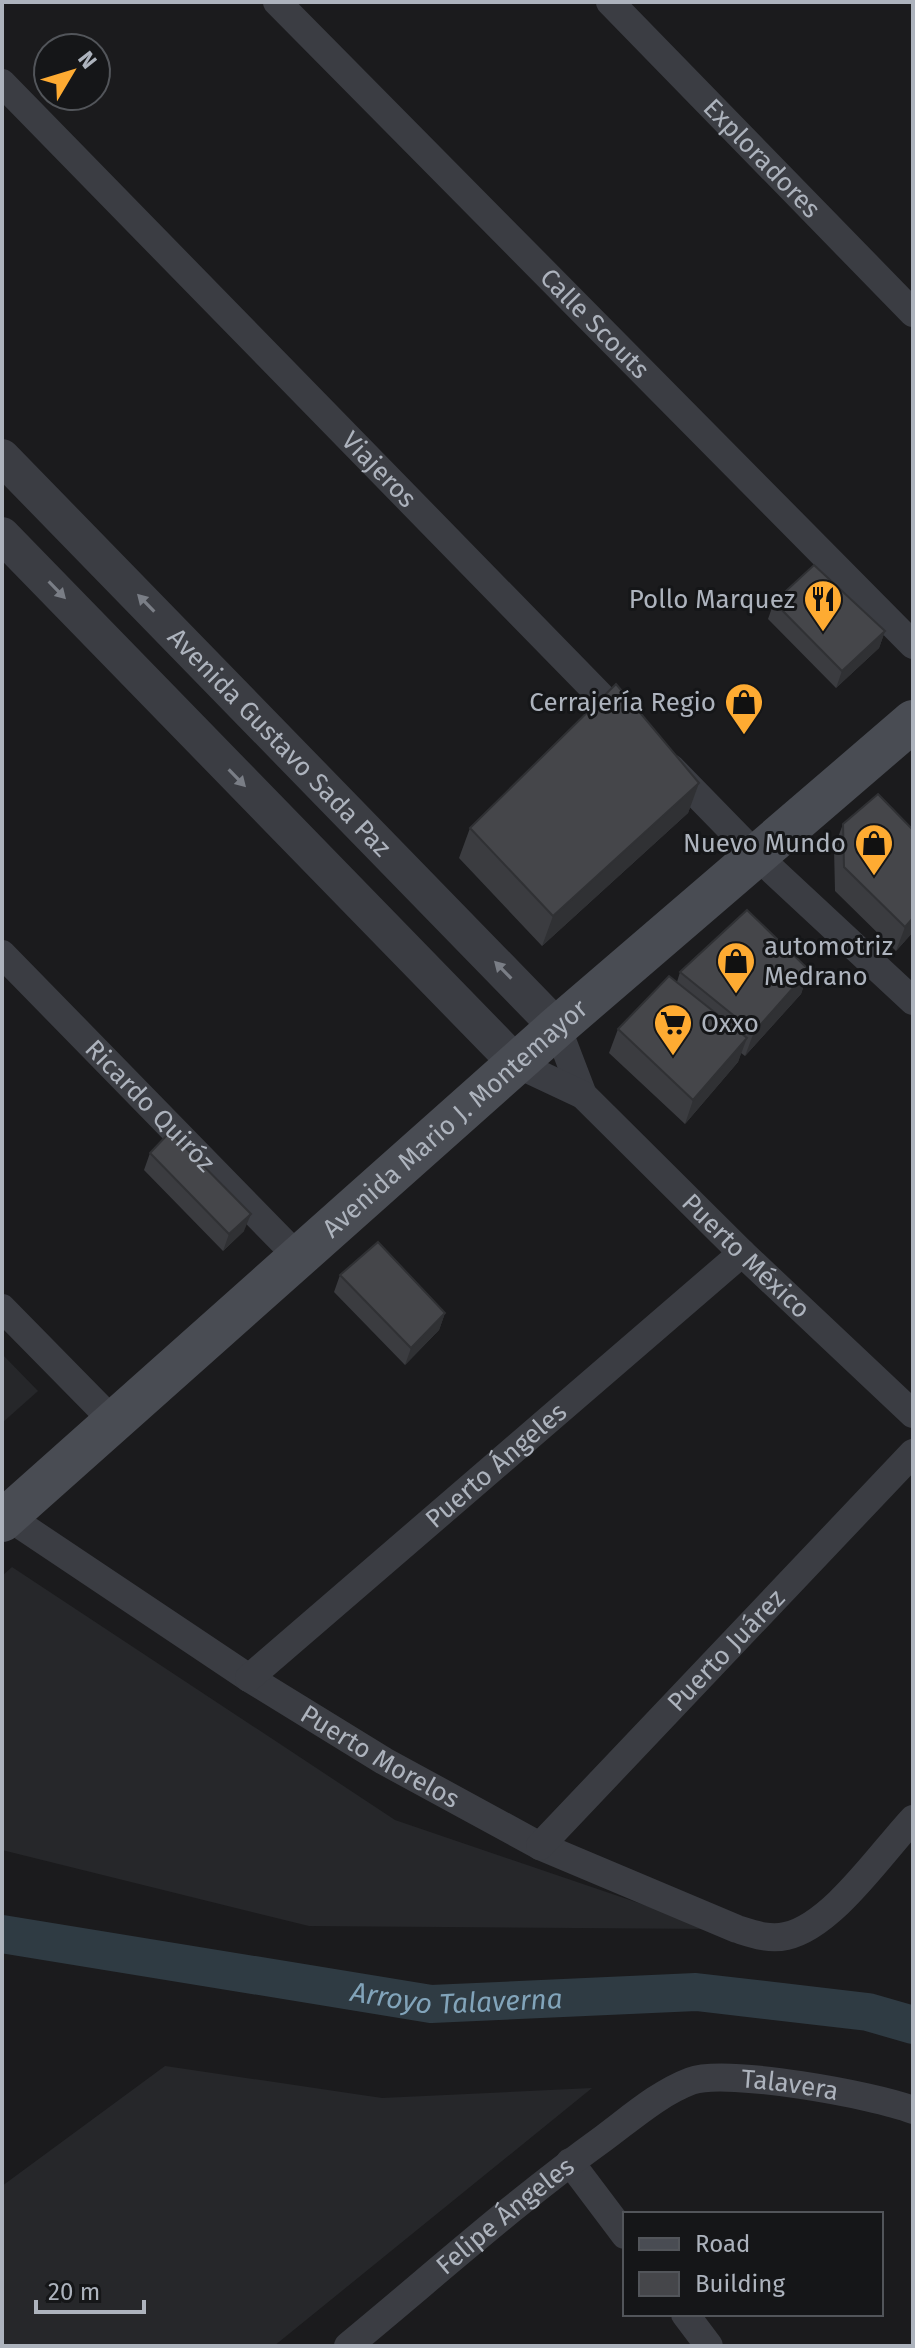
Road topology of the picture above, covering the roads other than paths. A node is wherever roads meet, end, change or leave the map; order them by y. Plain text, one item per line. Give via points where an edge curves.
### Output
1 (277, 2) edge
2 (610, 2) edge
3 (2, 83) edge
4 (913, 313) edge
5 (2, 457) edge
6 (2, 535) edge
7 (913, 645) edge
8 (913, 721) edge
9 (756, 855) junction
10 (2, 954) edge
11 (913, 1001) edge
12 (557, 1027) junction
13 (517, 1064) junction
14 (583, 1095) junction
15 (742, 1253) junction
16 (300, 1259) junction
17 (2, 1308) edge
18 (913, 1414) edge
19 (113, 1421) junction
20 (913, 1453) edge
21 (4, 1518) edge
22 (249, 1678) junction
23 (913, 1819) edge
24 (540, 1846) junction
25 (667, 2093) joint
26 (913, 2110) edge
27 (570, 2162) junction
28 (623, 2232) edge
29 (686, 2316) edge
30 (348, 2346) edge
31 (709, 2346) edge

1 - 7 street, Calle Scouts
2 - 4 street, Exploradores
3 - 9 street, Viajeros
12 -> 5 street, Avenida Gustavo Sada Paz
6 -> 13 street
8 - 9 main road, Avenida Mario J. Montemayor
9 - 11 street, Viajeros
9 - 12 main road, Avenida Mario J. Montemayor
10 - 16 street, Ricardo Quiróz
12 - 13 main road, Avenida Mario J. Montemayor
12 - 14 street, Puerto México
13 - 14 street, Puerto México
13 - 16 main road, Avenida Mario J. Montemayor
14 - 15 street, Puerto México
15 - 18 street, Puerto México
15 - 22 street, Puerto Ángeles
16 - 19 main road, Avenida Mario J. Montemayor
17 - 19 street
19 - 21 main road, Avenida Mario J. Montemayor
20 - 24 street, Puerto Juárez
21 - 22 street, Puerto Morelos
22 - 24 street, Puerto Morelos via 384,1761
23 - 24 street, Puerto Morelos via 822,1917 784,1937 737,1929
25 - 26 street, Talavera via 693,2080 720,2077 809,2087
25 - 27 street, Felipe Ángeles
27 - 28 street
27 - 30 street, Felipe Ángeles
29 - 31 street

